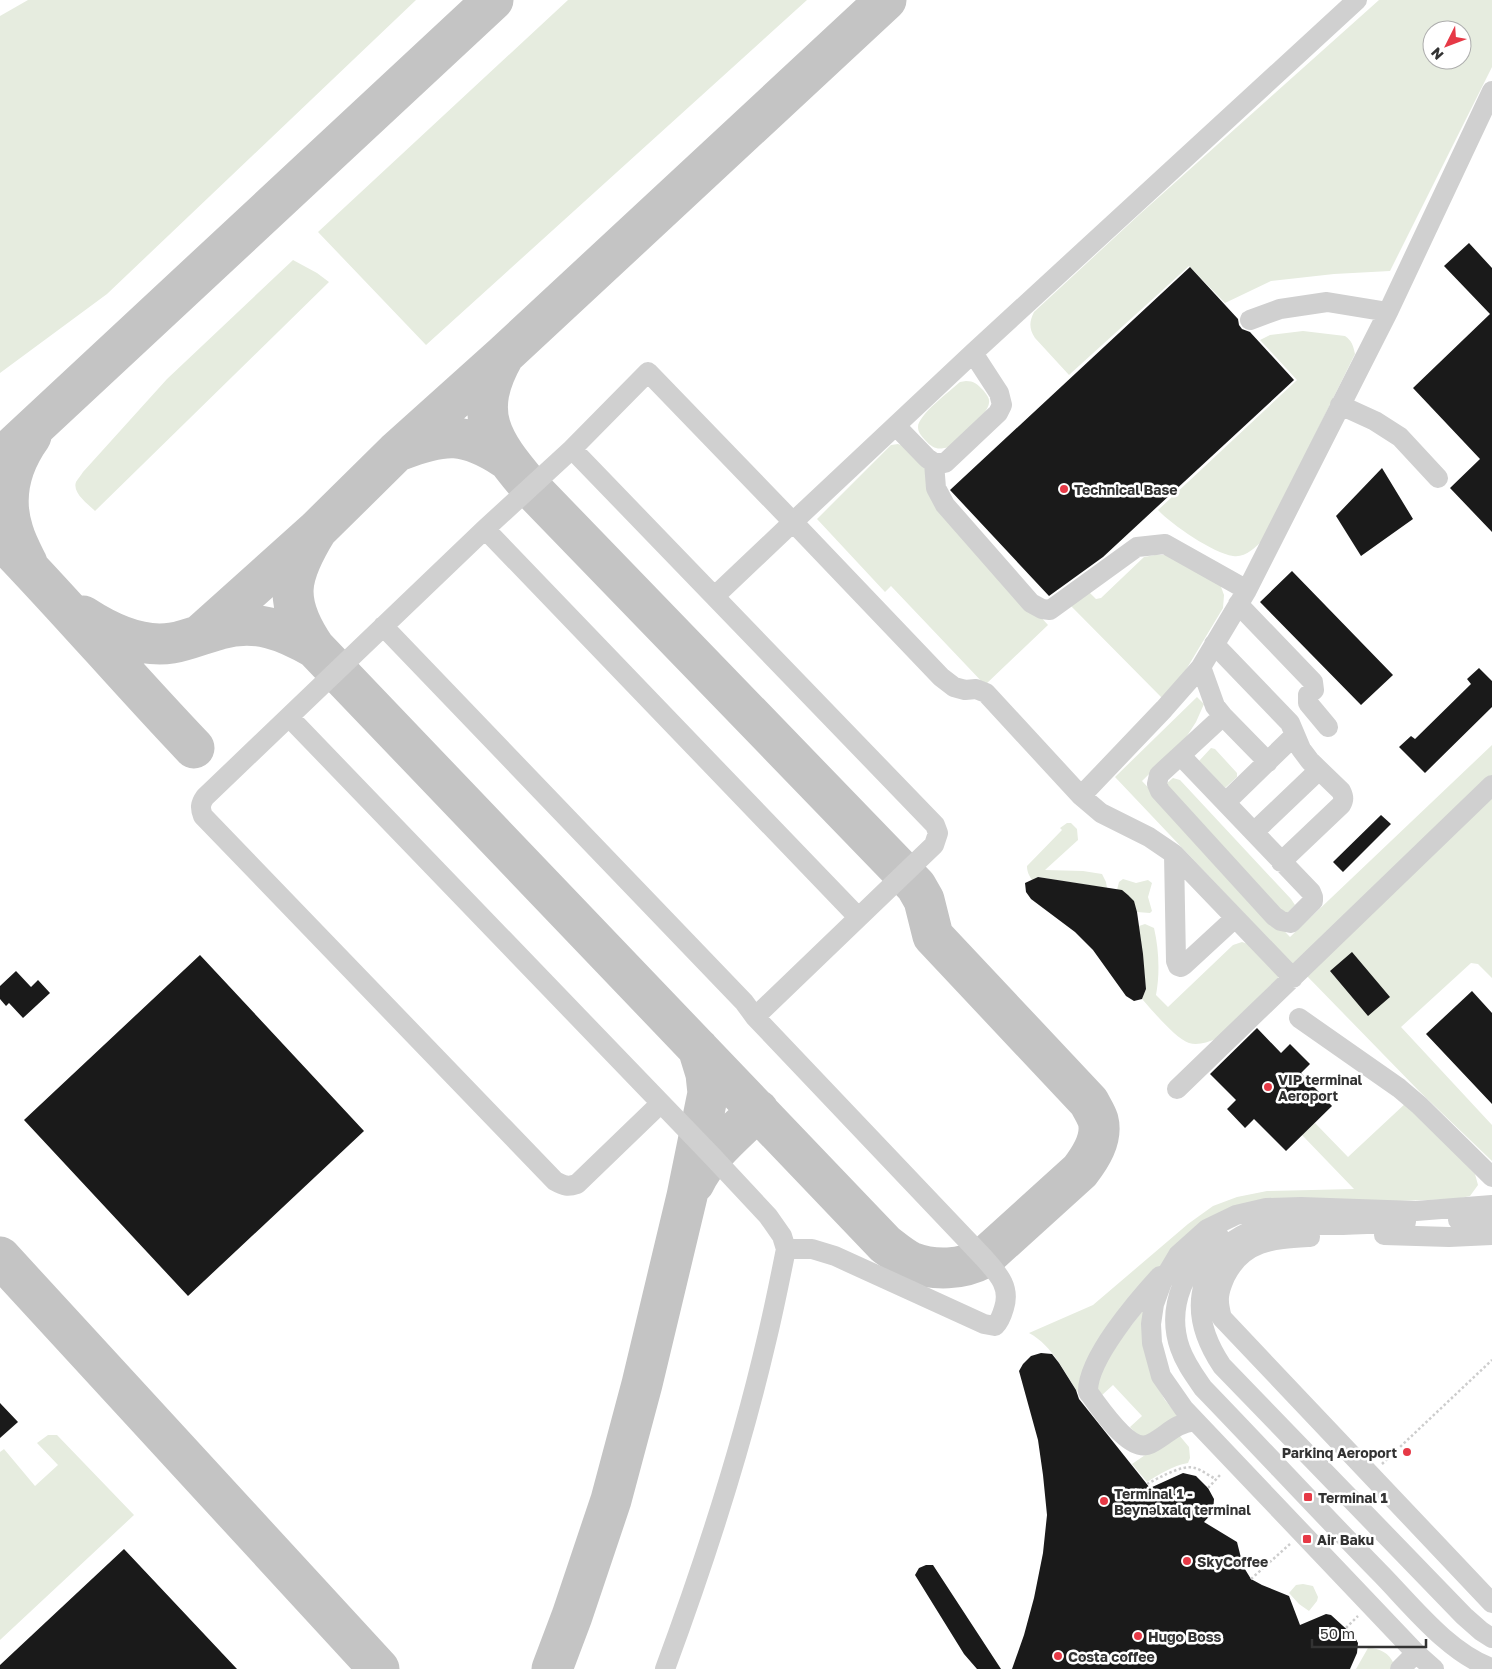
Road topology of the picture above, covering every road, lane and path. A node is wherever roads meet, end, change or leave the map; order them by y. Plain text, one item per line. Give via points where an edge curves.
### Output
1 (1357, 0) edge
2 (1492, 92) edge
3 (1388, 312) junction
4 (1250, 320) dead end
5 (973, 353) junction
6 (1340, 405) junction
7 (896, 426) junction
8 (572, 449) junction
9 (934, 462) junction
10 (1438, 478) dead end
11 (793, 522) junction
12 (485, 529) junction
13 (715, 596) junction
14 (1242, 597) junction
15 (383, 626) junction
16 (1214, 644) junction
17 (1201, 667) junction
18 (1223, 716) junction
19 (289, 717) junction
20 (1328, 727) dead end
21 (1295, 736) junction
22 (1181, 756) junction
23 (1268, 762) junction
24 (1319, 770) junction
25 (1492, 785) edge
26 (1081, 796) junction
27 (1226, 802) junction
28 (1254, 832) junction
29 (1174, 854) junction
30 (1281, 862) junction
31 (858, 917) junction
32 (1236, 918) junction
33 (1293, 978) junction
34 (755, 1017) junction
35 (1299, 1018) dead end
36 (1177, 1090) dead end
37 (661, 1103) junction
38 (1489, 1173) edge
39 (1492, 1205) edge
40 (1452, 1207) junction
41 (1416, 1210) junction
42 (1492, 1219) edge
43 (1492, 1235) edge
44 (786, 1249) junction
45 (1178, 1256) junction
46 (1195, 1421) junction
47 (1216, 1479) dead end
48 (1147, 1484) dead end
49 (1492, 1603) edge
50 (1492, 1638) edge
51 (1416, 1653) junction
52 (1492, 1668) edge
53 (665, 1669) edge
54 (1400, 1669) edge
55 (1434, 1669) edge

1 - 5 lane
2 - 3 lane
3 - 4 lane via 1327,302 1280,309
3 - 6 lane
5 - 7 lane
5 - 9 lane via 999,392 1002,404 998,413 945,463
6 - 10 lane via 1400,437
6 - 14 lane
7 - 9 lane
7 - 11 lane
8 - 11 lane via 648,372
8 - 12 lane
8 - 13 lane
9 - 14 lane via 936,488 945,505 1031,603 1042,609 1050,610 1137,547 1165,544
11 - 13 lane
11 - 26 lane via 941,677 954,687 986,693
12 - 15 lane
12 - 31 lane
13 - 31 lane via 934,825 938,833 934,845
14 - 16 lane
14 - 20 lane via 1313,682 1314,690 1308,695 1308,703
15 - 19 lane
15 - 34 lane
16 - 17 lane
16 - 21 lane via 1280,711
17 - 18 lane via 1215,706
17 - 26 lane
18 - 22 lane
18 - 23 lane
19 - 37 lane
19 - 37 lane via 201,802 203,816 555,1181 563,1186 577,1184
21 - 23 lane
21 - 24 lane
22 - 27 lane
22 - 30 lane via 1159,776 1157,784 1160,791 1274,916 1290,923 1313,901 1313,897
23 - 27 lane
24 - 28 lane
24 - 30 lane via 1341,791 1341,805
25 - 33 lane
26 - 29 lane via 1101,813 1149,837
27 - 28 lane
28 - 30 lane
29 - 32 lane
29 - 32 lane via 1178,966 1184,966
31 - 34 lane
32 - 33 lane
33 - 36 lane
34 - 44 lane via 984,1258 1006,1287 1007,1297 1000,1321 995,1326 984,1324 835,1256 812,1249
35 - 38 lane via 1399,1088
37 - 44 lane via 768,1216 782,1236
38 - 40 lane via 1480,1196
39 - 40 lane
40 - 41 lane
41 - 45 lane via 1266,1208 1236,1215 1207,1229
41 - 52 lane via 1274,1214 1241,1222 1205,1248 1193,1263 1182,1286 1175,1332 1188,1367 1203,1388 1438,1632 1467,1657
42 - 50 lane via 1277,1225 1253,1230 1231,1242 1221,1252 1200,1296 1206,1337 1222,1366 1464,1616
43 - 49 lane via 1357,1235 1269,1240 1244,1251 1236,1260 1219,1291 1218,1306 1222,1318
44 - 53 lane via 745,1424 688,1608
45 - 46 lane via 1162,1282 1154,1304 1152,1343 1161,1376
45 - 46 lane via 1134,1305 1106,1346 1088,1384 1088,1392 1122,1435 1141,1446 1150,1444 1178,1425
46 - 51 lane
47 - 48 path via 1189,1467
51 - 54 lane
51 - 55 lane

